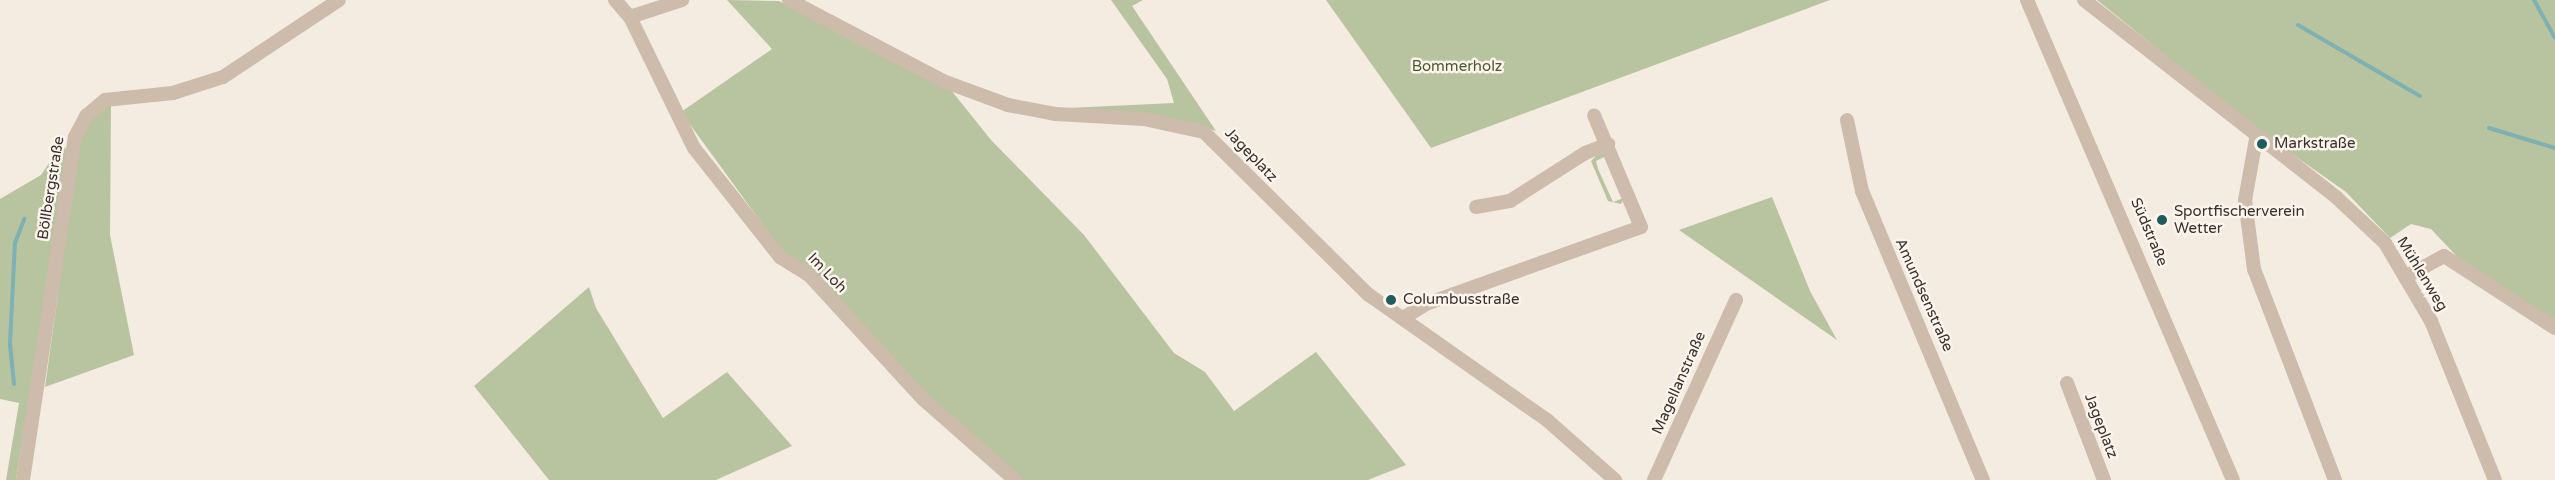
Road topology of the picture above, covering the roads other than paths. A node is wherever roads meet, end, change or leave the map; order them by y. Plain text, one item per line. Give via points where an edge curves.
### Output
1 (339, 0) edge
2 (615, 0) edge
3 (682, 0) edge
4 (789, 0) edge
5 (2027, 0) edge
6 (2084, 0) edge
7 (630, 17) junction
8 (1594, 115) dead end
9 (1847, 120) dead end
10 (2256, 139) junction
11 (1608, 144) junction
12 (1476, 207) dead end
13 (2407, 276) junction
14 (1736, 300) dead end
15 (1405, 317) junction
16 (2555, 328) edge
17 (2067, 383) dead end
18 (23, 480) edge
19 (1015, 480) edge
20 (1615, 480) edge
21 (1654, 480) edge
22 (1983, 480) edge
23 (2104, 480) edge
24 (2233, 480) edge
25 (2335, 480) edge
26 (2495, 480) edge

1 - 18 street, Böllbergstraße via 223,77 173,93 105,100 86,116 75,137
2 - 7 street, Im Loh
3 - 7 street
4 - 15 street, Jageplatz via 943,81 1008,105 1056,114 1144,119 1204,132 1328,259 1370,296
5 - 24 street, Südstraße
6 - 10 street, Mühlenweg
7 - 19 street, Im Loh via 694,148 780,257 808,275 922,399
8 - 11 street
9 - 22 street, Amundsenstraße via 1862,190
10 - 13 street, Mühlenweg via 2344,203 2385,243
10 - 25 street via 2245,200 2254,269
11 - 12 street via 1510,201
11 - 15 street via 1641,219 1638,230 1426,304
13 - 16 street via 2444,256
13 - 26 street, Mühlenweg via 2435,330
14 - 21 street, Magellanstraße
15 - 20 street, Jageplatz via 1547,420
17 - 23 street, Jageplatz

